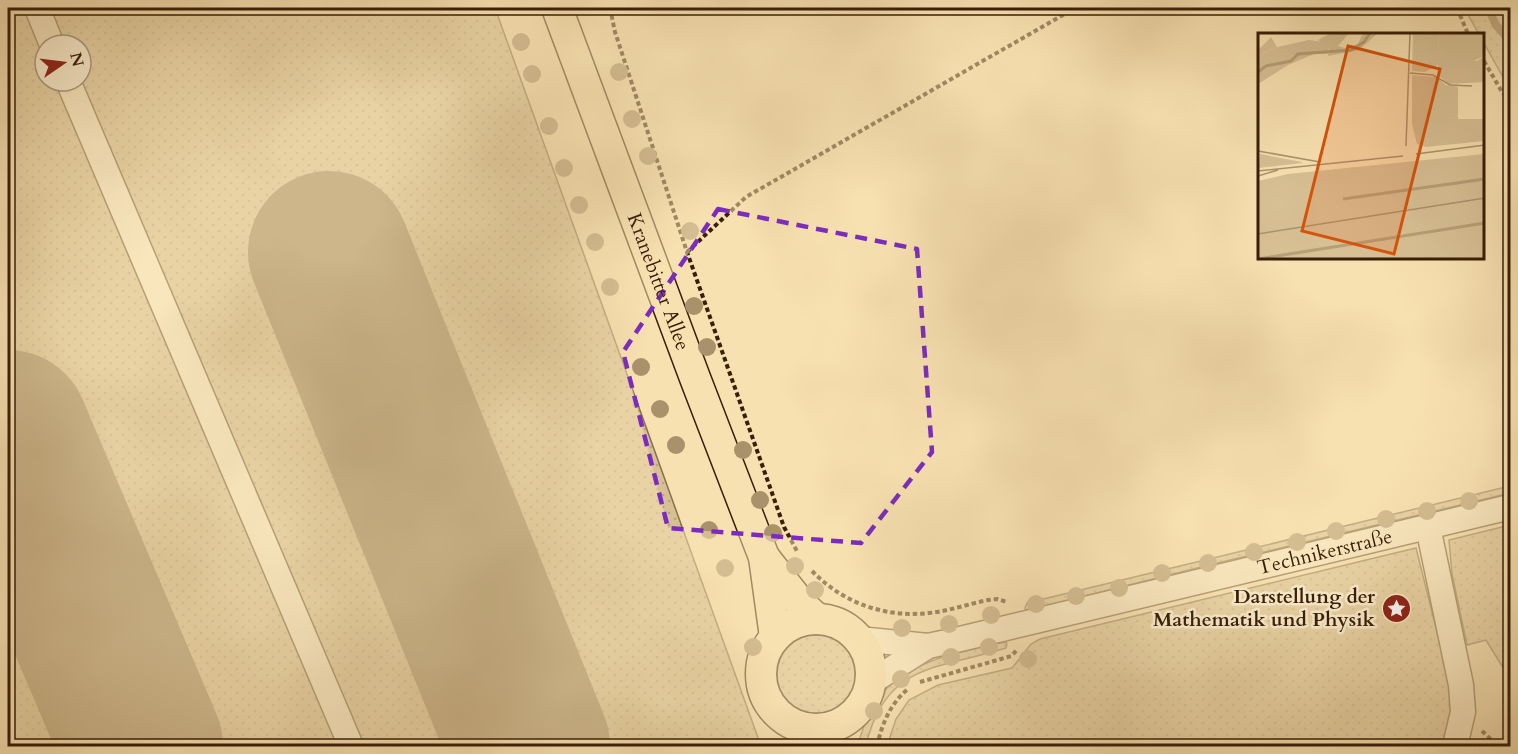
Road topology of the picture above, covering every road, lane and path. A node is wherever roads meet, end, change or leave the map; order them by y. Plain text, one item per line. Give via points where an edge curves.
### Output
1 (37, 8) edge
2 (557, 8) edge
3 (572, 8) edge
4 (610, 8) edge
5 (1075, 8) edge
6 (1457, 8) edge
7 (47, 33) edge
8 (1468, 33) edge
9 (573, 49) junction
10 (1485, 63) edge
11 (73, 93) edge
12 (1510, 101) edge
13 (687, 252) junction
14 (1510, 507) edge
15 (1428, 527) junction
16 (800, 556) dead end
17 (764, 557) junction
18 (810, 569) dead end
19 (817, 619) junction
20 (1023, 624) junction
21 (775, 637) junction
22 (859, 639) junction
23 (928, 646) junction
24 (871, 682) junction
25 (849, 733) edge
26 (820, 738) edge
27 (351, 747) edge
28 (877, 747) edge
29 (1455, 747) edge

1 - 7 street
2 - 9 main road, Kranebitter Allee
3 - 9 main road
4 - 13 path
5 - 13 path via 746,197
6 - 8 path
9 - 17 main road, Kranebitter Allee
10 - 12 path
11 - 27 street
13 - 16 path via 784,527
14 - 15 street, Technikerstraße
15 - 20 street, Technikerstraße
15 - 29 street via 1462,692
17 - 19 main road, Kranebitter Allee
17 - 21 main road, Kranebitter Allee
18 - 20 path via 839,594 874,609 900,614 929,613 997,599 1010,604
19 - 21 main road via 794,623
19 - 22 main road via 847,628
20 - 23 street, Technikerstraße
20 - 28 path via 1021,645 1011,656 920,681 902,694 884,723
21 - 26 main road via 761,668 767,702 783,719
22 - 23 street, Technikerstraße
22 - 24 main road via 867,652
23 - 24 street, Technikerstraße
24 - 25 main road
25 - 26 main road via 833,727

